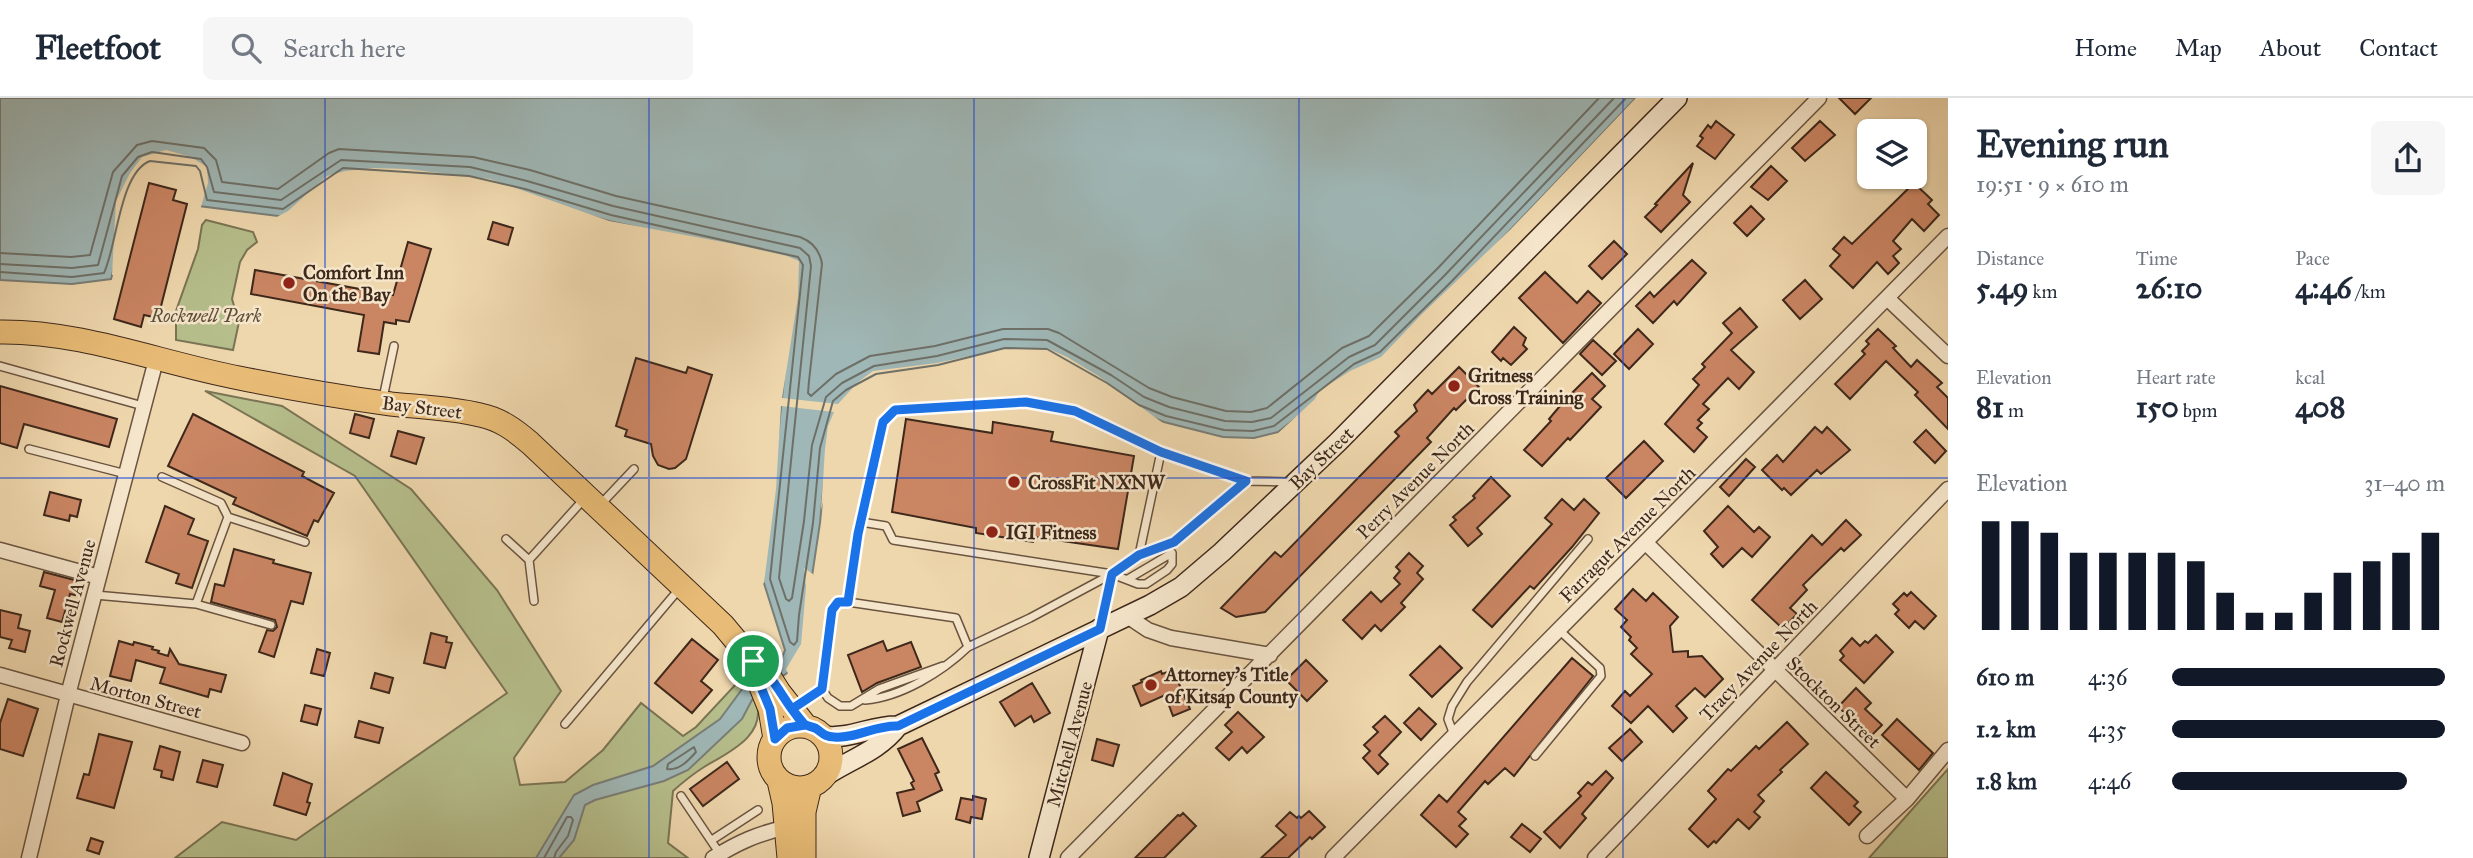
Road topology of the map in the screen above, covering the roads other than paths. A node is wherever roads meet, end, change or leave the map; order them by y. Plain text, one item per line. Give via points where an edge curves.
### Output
1 (1677, 98) edge
2 (1819, 98) edge
3 (1948, 236) edge
4 (1887, 298) junction
5 (0, 332) edge
6 (394, 346) dead end
7 (1948, 356) edge
8 (156, 360) junction
9 (0, 366) edge
10 (382, 402) junction
11 (144, 407) junction
12 (29, 449) dead end
13 (1161, 452) junction
14 (634, 469) dead end
15 (126, 474) junction
16 (162, 477) dead end
17 (1246, 481) junction
18 (1295, 483) junction
19 (1948, 489) edge
20 (592, 501) junction
21 (228, 517) junction
22 (861, 522) junction
23 (506, 539) dead end
24 (1588, 539) dead end
25 (304, 542) dead end
26 (1646, 543) junction
27 (0, 550) edge
28 (1139, 555) junction
29 (529, 560) junction
30 (1112, 574) junction
31 (99, 577) junction
32 (1128, 579) junction
33 (682, 585) junction
34 (94, 595) junction
35 (534, 601) dead end
36 (848, 602) junction
37 (196, 604) junction
38 (1128, 615) junction
39 (271, 625) dead end
40 (1100, 629) junction
41 (1559, 630) junction
42 (968, 647) junction
43 (1270, 655) junction
44 (1774, 671) junction
45 (0, 675) edge
46 (822, 689) junction
47 (68, 695) junction
48 (793, 712) junction
49 (565, 724) dead end
50 (898, 726) junction
51 (1455, 735) junction
52 (775, 739) junction
53 (242, 743) dead end
54 (1948, 750) edge
55 (1535, 756) dead end
56 (779, 781) junction
57 (816, 782) junction
58 (681, 796) dead end
59 (1907, 799) junction
60 (758, 810) dead end
61 (787, 827) junction
62 (1867, 836) dead end
63 (712, 840) junction
64 (717, 856) edge
65 (1599, 857) edge
66 (29, 858) edge
67 (789, 858) edge
68 (804, 858) edge
69 (1039, 858) edge
70 (1068, 858) edge
71 (1333, 858) edge

1 - 18 main road, Bay Street
2 - 43 street, Perry Avenue North
3 - 4 street, Farragut Avenue North
4 - 7 street
4 - 26 street, Farragut Avenue North
5 - 8 main road, Bay Street via 78,339
6 - 10 lane
8 - 10 main road, Bay Street
8 - 11 street, Rockwell Avenue
9 - 11 lane
10 - 20 main road, Bay Street via 501,422
11 - 15 street, Rockwell Avenue
12 - 15 lane
13 - 17 lane
13 - 22 lane via 1075,411 1026,402 895,410 883,422
13 - 28 lane
14 - 20 lane
15 - 31 street, Rockwell Avenue
16 - 21 lane via 221,503
17 - 18 lane
17 - 28 lane via 1174,542
18 - 38 main road, Bay Street via 1181,586
19 - 44 street, Tracy Avenue North
20 - 29 lane
20 - 33 main road, Bay Street
21 - 25 lane
21 - 37 lane
22 - 30 lane via 886,526 893,540
22 - 36 lane
23 - 29 lane
24 - 51 lane via 1467,682 1448,719
26 - 41 street, Farragut Avenue North
26 - 44 street, Stockton Street
27 - 31 street
28 - 30 lane
29 - 35 lane
30 - 32 lane
30 - 40 lane
30 - 42 lane
31 - 34 street, Rockwell Avenue
32 - 32 lane via 1146,584 1167,570 1172,553
33 - 48 main road, Bay Street via 723,625
33 - 49 lane
34 - 37 lane
34 - 47 street, Rockwell Avenue
36 - 42 lane via 956,618
36 - 46 lane via 838,602 832,610
37 - 39 lane
38 - 40 main road, Bay Street
38 - 43 street via 1148,630 1171,638
40 - 50 main road, Bay Street
40 - 69 main road, Mitchell Avenue
41 - 51 street, Farragut Avenue North
41 - 55 lane via 1600,668 1601,676
42 - 46 lane via 951,664 879,689 851,706 840,706
43 - 70 street, Perry Avenue North
44 - 59 street, Stockton Street
44 - 65 street, Tracy Avenue North
45 - 47 street, Morton Street
46 - 48 lane
47 - 53 street, Morton Street
47 - 66 street, Rockwell Avenue
48 - 50 main road, Bay Street via 845,737 883,725
48 - 52 main road, Bay Street
48 - 52 main road via 787,728
48 - 57 main road via 827,743 830,759
50 - 57 main road, Bay Street via 859,759
51 - 71 street, Farragut Avenue North
52 - 56 main road via 770,761
54 - 59 street
56 - 57 main road via 795,788
56 - 61 main road
57 - 68 main road via 804,811
58 - 63 lane
59 - 62 street
60 - 63 lane
61 - 64 street via 743,840
61 - 67 main road
63 - 64 lane

